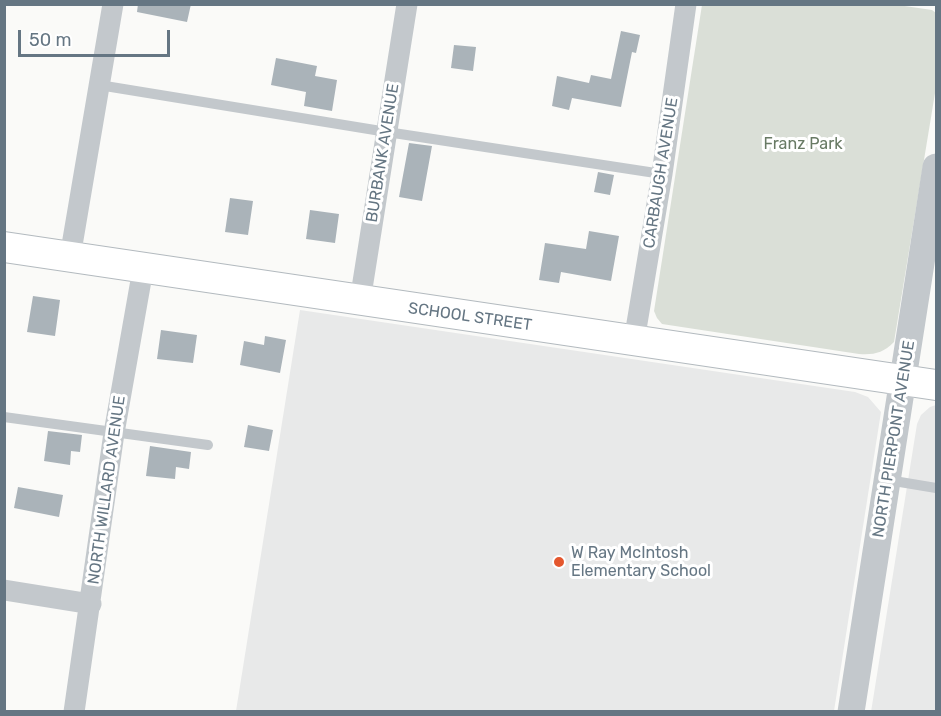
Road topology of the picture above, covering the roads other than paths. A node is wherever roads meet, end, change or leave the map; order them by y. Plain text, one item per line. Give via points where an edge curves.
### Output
1 (113, 4) edge
2 (407, 4) edge
3 (686, 4) edge
4 (99, 86) junction
5 (387, 132) junction
6 (936, 167) edge
7 (662, 174) junction
8 (4, 247) edge
9 (70, 257) junction
10 (142, 269) junction
11 (360, 301) junction
12 (634, 341) junction
13 (903, 380) junction
14 (936, 385) edge
15 (4, 417) edge
16 (114, 433) junction
17 (208, 446) dead end
18 (888, 480) junction
19 (936, 488) edge
20 (4, 590) edge
21 (91, 604) junction
22 (74, 711) edge
23 (851, 711) edge

1 - 4 street
2 - 5 street, BURBANK AVENUE
3 - 7 street, CARBAUGH AVENUE
4 - 5 lane
4 - 9 street
5 - 7 lane
5 - 11 street, BURBANK AVENUE
6 - 13 street, NORTH PIERPONT AVENUE
7 - 12 street, CARBAUGH AVENUE
8 - 9 main road, SCHOOL STREET
9 - 10 main road, SCHOOL STREET
10 - 11 main road, SCHOOL STREET
10 - 16 street, NORTH WILLARD AVENUE
11 - 12 main road, SCHOOL STREET
12 - 13 main road, SCHOOL STREET
13 - 14 main road, SCHOOL STREET
13 - 18 street, NORTH PIERPONT AVENUE
15 - 16 lane
16 - 17 lane
16 - 21 street, NORTH WILLARD AVENUE
18 - 19 lane
18 - 23 street, NORTH PIERPONT AVENUE
20 - 21 street
21 - 22 street, NORTH WILLARD AVENUE

